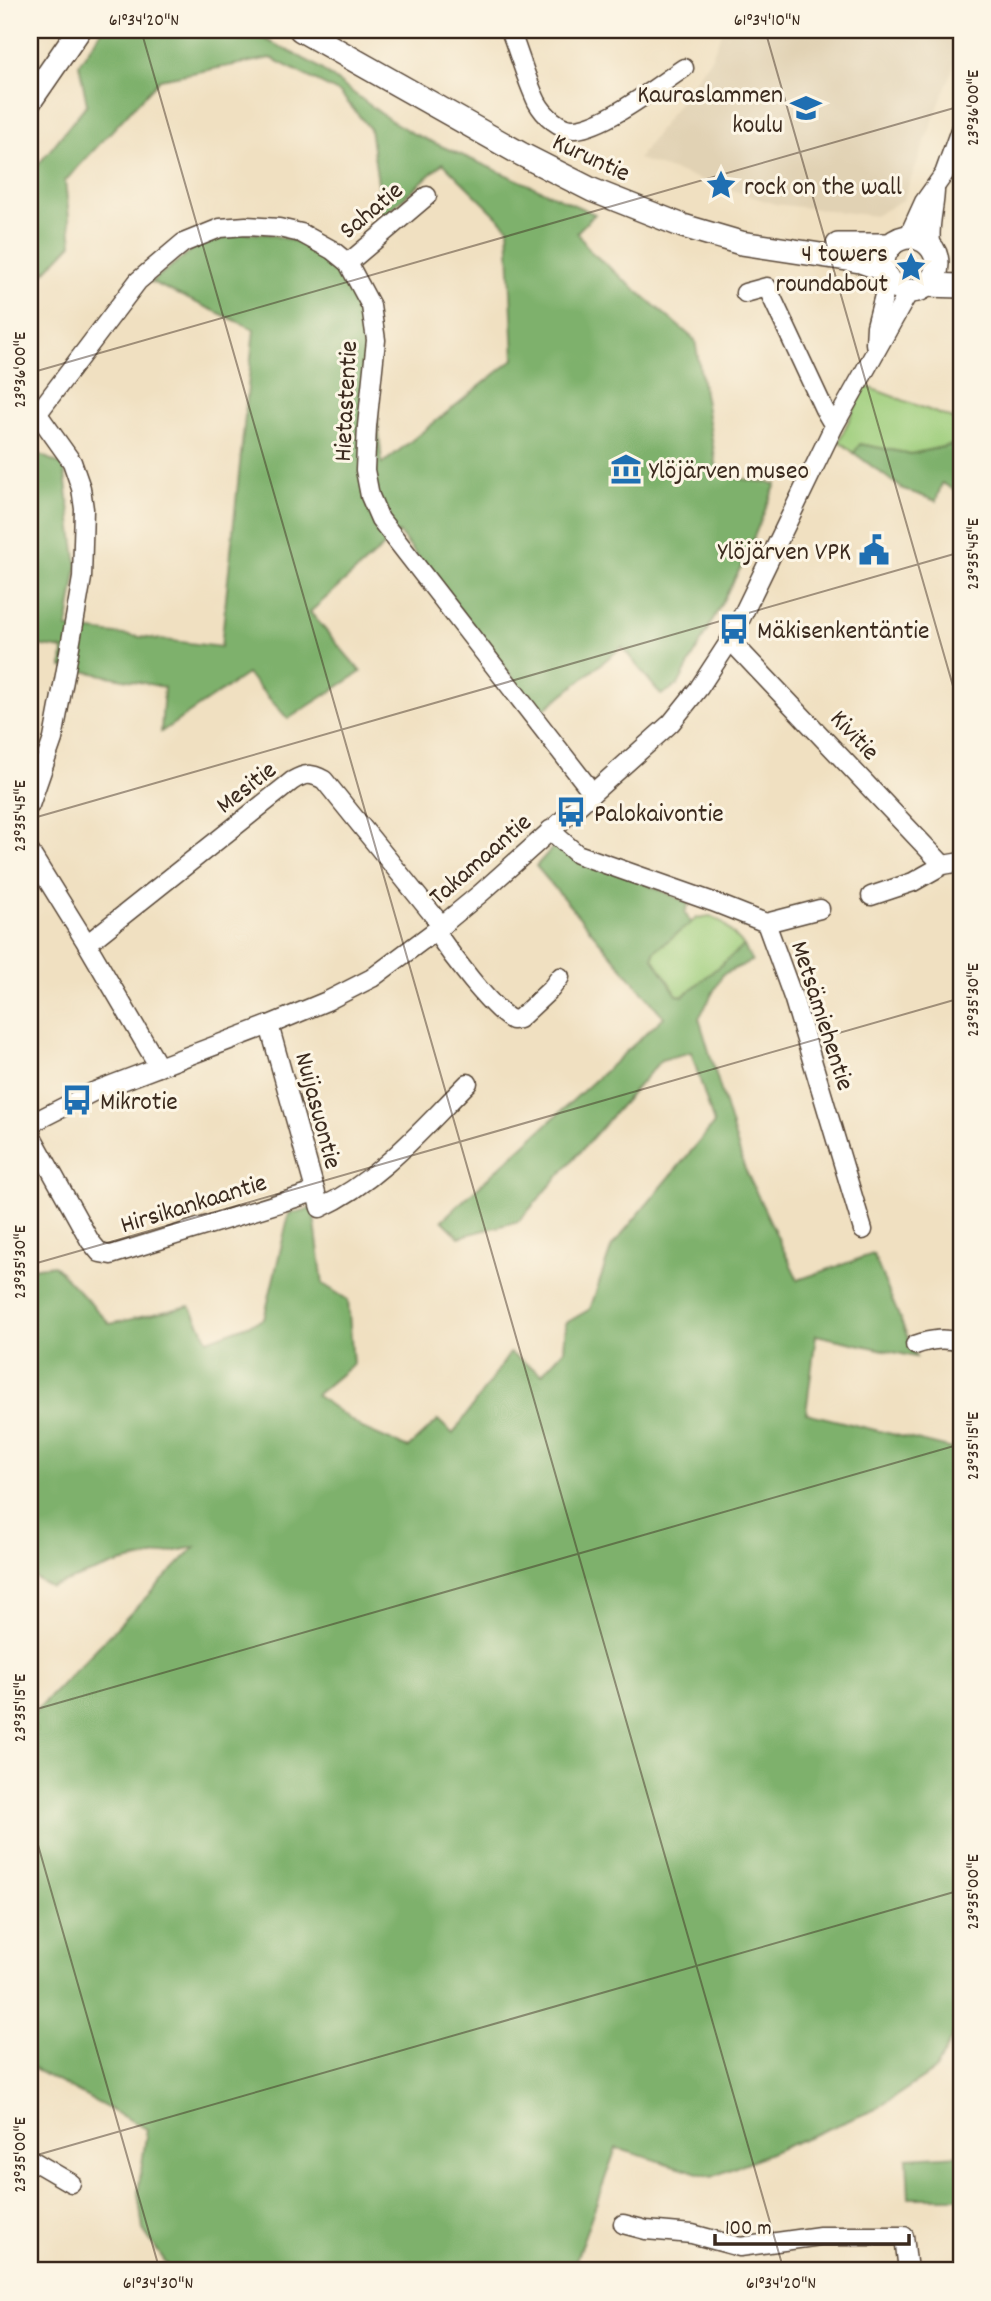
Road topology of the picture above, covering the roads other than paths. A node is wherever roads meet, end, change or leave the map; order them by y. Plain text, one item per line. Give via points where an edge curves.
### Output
1 (79, 30) edge
2 (301, 30) edge
3 (320, 30) edge
4 (510, 30) edge
5 (684, 68) dead end
6 (30, 101) edge
7 (961, 127) edge
8 (935, 189) junction
9 (427, 196) dead end
10 (899, 241) junction
11 (934, 254) junction
12 (348, 263) junction
13 (961, 273) edge
14 (886, 274) junction
15 (961, 286) edge
16 (918, 288) junction
17 (745, 293) dead end
18 (874, 350) junction
19 (34, 408) edge
20 (834, 426) junction
21 (730, 640) junction
22 (592, 792) junction
23 (30, 805) edge
24 (550, 830) junction
25 (30, 852) edge
26 (961, 862) edge
27 (943, 865) junction
28 (871, 896) dead end
29 (820, 909) dead end
30 (765, 923) junction
31 (439, 929) junction
32 (87, 944) junction
33 (560, 977) dead end
34 (269, 1025) junction
35 (159, 1067) junction
36 (468, 1083) dead end
37 (30, 1124) edge
38 (30, 1132) edge
39 (318, 1200) junction
40 (863, 1230) dead end
41 (961, 1342) edge
42 (915, 1345) dead end
43 (30, 2159) edge
44 (72, 2183) dead end
45 (623, 2224) dead end
46 (908, 2271) edge

1 - 6 main road
2 - 14 main road, Kuruntie via 592,190 741,243 860,261
3 - 10 main road, Kuruntie via 522,145 686,218 741,231 851,246
4 - 5 street via 537,102 556,124 572,130 610,116
7 - 8 street
8 - 10 street
8 - 11 street via 929,238
9 - 12 street, Sahatie
10 - 11 main road via 921,239
10 - 14 main road via 885,255
11 - 13 main road via 944,268
11 - 16 main road via 934,274
12 - 19 street, Hietastentie via 319,242 279,228 220,228 191,239 138,281
12 - 22 street, Hietastentie via 371,306 376,340 365,470 380,519
14 - 16 main road via 894,285
14 - 18 street, Takamaantie
15 - 16 main road
16 - 18 street, Takamaantie
17 - 20 street via 767,287
18 - 20 street, Takamaantie
19 - 23 street via 72,462 84,509 82,578 65,675 53,739
20 - 21 street, Takamaantie
21 - 22 street, Takamaantie via 671,723
21 - 27 street, Kivitie
22 - 24 street, Takamaantie
24 - 30 street, Metsämiehentie via 577,854
24 - 31 street, Takamaantie
25 - 32 street
26 - 27 street
27 - 28 street via 913,882
29 - 30 street
30 - 40 street, Metsämiehentie via 794,1000
31 - 32 street, Mesitie via 324,780 312,773 292,781
31 - 33 street via 452,956 512,1020 519,1019
31 - 34 street, Takamaantie via 372,978
32 - 35 street
34 - 35 street, Takamaantie
34 - 39 street, Nuijasuontie
35 - 37 street, Takamaantie via 93,1092
36 - 39 street, Hirsikankaantie via 382,1168 340,1199
38 - 39 street, Hirsikankaantie via 100,1253 111,1255
41 - 42 street via 944,1338
43 - 44 street
45 - 46 street via 740,2247 820,2236 904,2236

